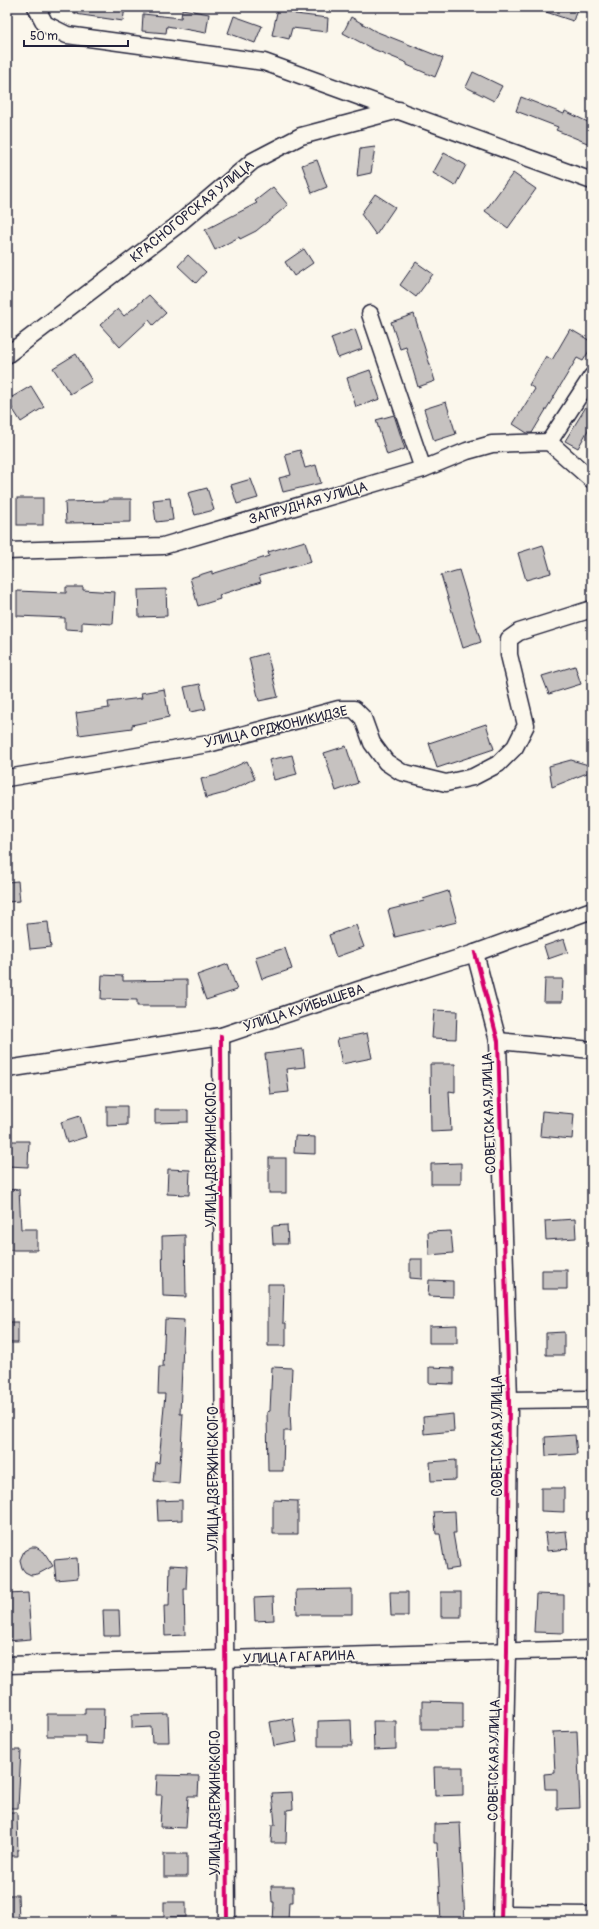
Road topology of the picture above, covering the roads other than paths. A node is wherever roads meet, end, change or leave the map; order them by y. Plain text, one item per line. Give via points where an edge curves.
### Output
1 (36, 7) edge
2 (399, 110) junction
3 (592, 181) edge
4 (370, 314) dead end
5 (7, 355) edge
6 (592, 376) edge
7 (549, 442) junction
8 (423, 469) junction
9 (592, 480) edge
10 (7, 551) edge
11 (592, 609) edge
12 (7, 778) edge
13 (592, 910) edge
14 (475, 953) junction
15 (221, 1036) junction
16 (498, 1041) junction
17 (592, 1050) edge
18 (7, 1069) edge
19 (592, 1398) edge
20 (509, 1400) junction
21 (592, 1649) edge
22 (507, 1651) junction
23 (226, 1659) junction
24 (7, 1665) edge
25 (592, 1915) edge
26 (501, 1918) edge
27 (227, 1922) edge

1 - 2 street via 45,24 67,34 264,62
2 - 3 street
2 - 5 street, КРАСНОГОРСКАЯ УЛИЦА via 301,136 253,161 175,227
4 - 8 street
6 - 7 street
7 - 8 street, ЗАПРУДНАЯ УЛИЦА via 492,444
7 - 9 street
8 - 10 street, ЗАПРУДНАЯ УЛИЦА via 163,546
11 - 12 street, УЛИЦА ОРДЖОНИКИДЗЕ via 519,632 509,639 509,655 526,726 515,747 498,764 473,777 446,783 401,772 386,762 372,743 363,718 354,709 339,709 208,744
13 - 14 street, УЛИЦА КУЙБЫШЕВА
14 - 15 street, УЛИЦА КУЙБЫШЕВА
14 - 16 street, СОВЕТСКАЯ УЛИЦА
15 - 18 street, УЛИЦА КУЙБЫШЕВА
15 - 23 street, УЛИЦА ДЗЕРЖИНСКОГО
16 - 17 street
16 - 20 street, СОВЕТСКАЯ УЛИЦА
19 - 20 street
20 - 22 street, СОВЕТСКАЯ УЛИЦА
21 - 22 street, УЛИЦА ГАГАРИНА
22 - 23 street, УЛИЦА ГАГАРИНА
22 - 26 street, СОВЕТСКАЯ УЛИЦА
23 - 24 street, УЛИЦА ГАГАРИНА
23 - 27 street, УЛИЦА ДЗЕРЖИНСКОГО
25 - 26 street

